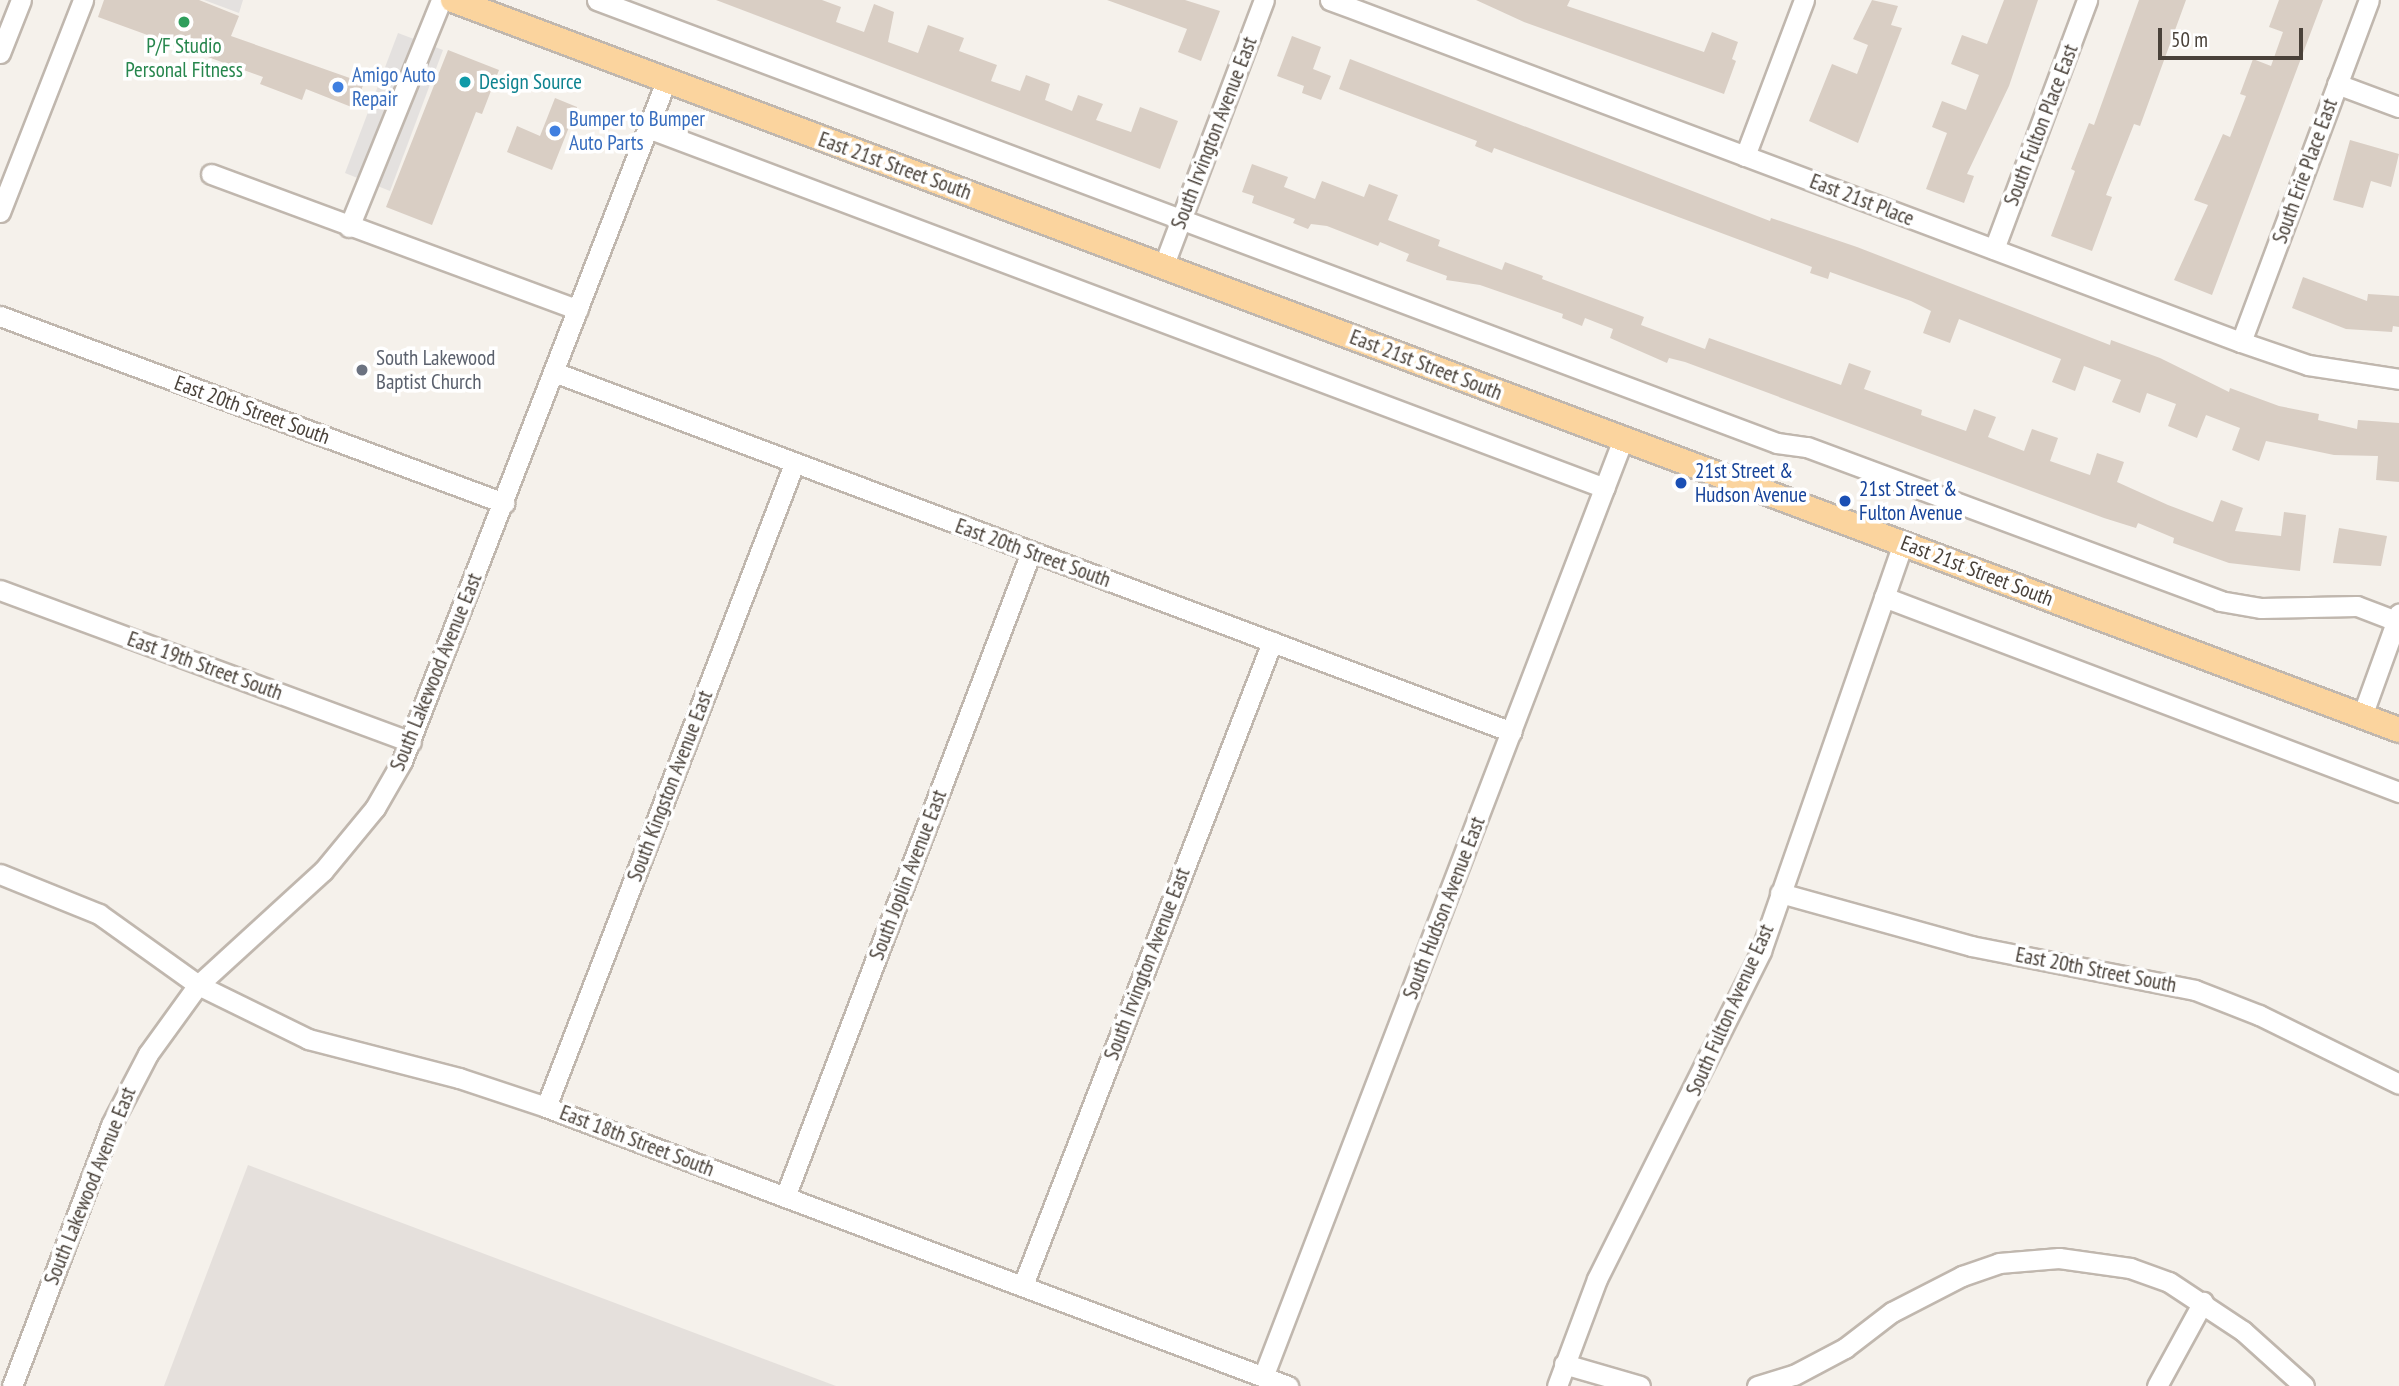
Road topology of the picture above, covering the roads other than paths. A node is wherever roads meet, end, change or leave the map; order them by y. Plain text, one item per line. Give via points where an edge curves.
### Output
1 (21, 0) edge
2 (83, 0) edge
3 (442, 0) edge
4 (453, 0) edge
5 (597, 0) edge
6 (1264, 0) edge
7 (1330, 0) edge
8 (1804, 0) edge
9 (2087, 0) edge
10 (2369, 0) edge
11 (0, 53) edge
12 (666, 81) junction
13 (2337, 85) junction
14 (2399, 107) edge
15 (648, 128) junction
16 (1745, 156) junction
17 (211, 174) dead end
18 (0, 212) edge
19 (1181, 220) junction
20 (349, 227) junction
21 (1994, 249) junction
22 (1163, 267) junction
23 (578, 310) junction
24 (0, 316) edge
25 (2241, 342) junction
26 (554, 372) junction
27 (2399, 379) edge
28 (1623, 439) junction
29 (794, 464) junction
30 (1605, 488) junction
31 (505, 503) junction
32 (1903, 543) junction
33 (1031, 552) junction
34 (0, 590) edge
35 (1884, 597) junction
36 (2398, 618) edge
37 (1272, 642) junction
38 (2362, 716) junction
39 (2399, 730) edge
40 (1512, 732) junction
41 (411, 742) junction
42 (2399, 792) edge
43 (0, 874) edge
44 (1780, 893) junction
45 (198, 985) junction
46 (2399, 1084) edge
47 (546, 1107) junction
48 (785, 1197) junction
49 (1023, 1285) junction
50 (2203, 1301) junction
51 (1564, 1364) junction
52 (1263, 1377) junction
53 (12, 1386) edge
54 (1288, 1386) edge
55 (1557, 1386) edge
56 (1640, 1386) edge
57 (1757, 1386) edge
58 (2157, 1386) edge
59 (2304, 1386) edge

1 - 11 street
2 - 18 street
3 - 20 street
4 - 12 main road, East 21st Street South
5 - 19 street
6 - 19 street, South Irvington Avenue East
7 - 16 street, East 21st Place
8 - 16 street
9 - 21 street, South Fulton Place East
10 - 13 street, South Erie Place East
12 - 15 street, South Lakewood Avenue East
12 - 22 main road, East 21st Street South
13 - 14 street
13 - 25 street, South Erie Place East
15 - 23 street, South Lakewood Avenue East
15 - 30 street
16 - 21 street, East 21st Place
17 - 20 street
19 - 22 street, South Irvington Avenue East
19 - 36 street via 1777,443 1807,447 2220,601 2261,608 2357,606
20 - 23 street
21 - 25 street, East 21st Place
22 - 28 main road, East 21st Street South
23 - 26 street, South Lakewood Avenue East
24 - 31 street, East 20th Street South
25 - 27 street, East 21st Place via 2308,365
26 - 29 street, East 20th Street South
26 - 31 street, South Lakewood Avenue East
28 - 30 street, South Hudson Avenue East
28 - 32 main road, East 21st Street South
29 - 33 street, East 20th Street South
29 - 47 street, South Kingston Avenue East
30 - 40 street, South Hudson Avenue East
31 - 41 street, South Lakewood Avenue East
32 - 35 street, South Fulton Avenue East
32 - 38 main road, East 21st Street South
33 - 37 street, East 20th Street South
33 - 48 street, South Joplin Avenue East
34 - 41 street, East 19th Street South
35 - 42 street
35 - 44 street, South Fulton Avenue East
36 - 38 street
37 - 40 street, East 20th Street South
37 - 49 street, South Irvington Avenue East
38 - 39 main road, East 21st Street South
40 - 52 street, South Hudson Avenue East
41 - 45 street, South Lakewood Avenue East via 375,807 323,871
43 - 45 street, East 18th Street South via 99,914
44 - 46 street, East 20th Street South via 1971,946 2195,990 2259,1015
44 - 51 street, South Fulton Avenue East via 1738,1002 1597,1279
45 - 47 street, East 18th Street South via 308,1039 459,1078
45 - 53 street, South Lakewood Avenue East via 148,1054 111,1125
47 - 48 street, East 18th Street South
48 - 49 street, East 18th Street South
49 - 52 street, East 18th Street South
50 - 57 street via 2169,1282 2095,1261 2029,1258 1999,1263 1930,1291 1892,1312 1846,1348 1794,1375
50 - 58 street
50 - 59 street
51 - 55 street, South Fulton Avenue East
51 - 56 street
52 - 54 street, East 18th Street South

